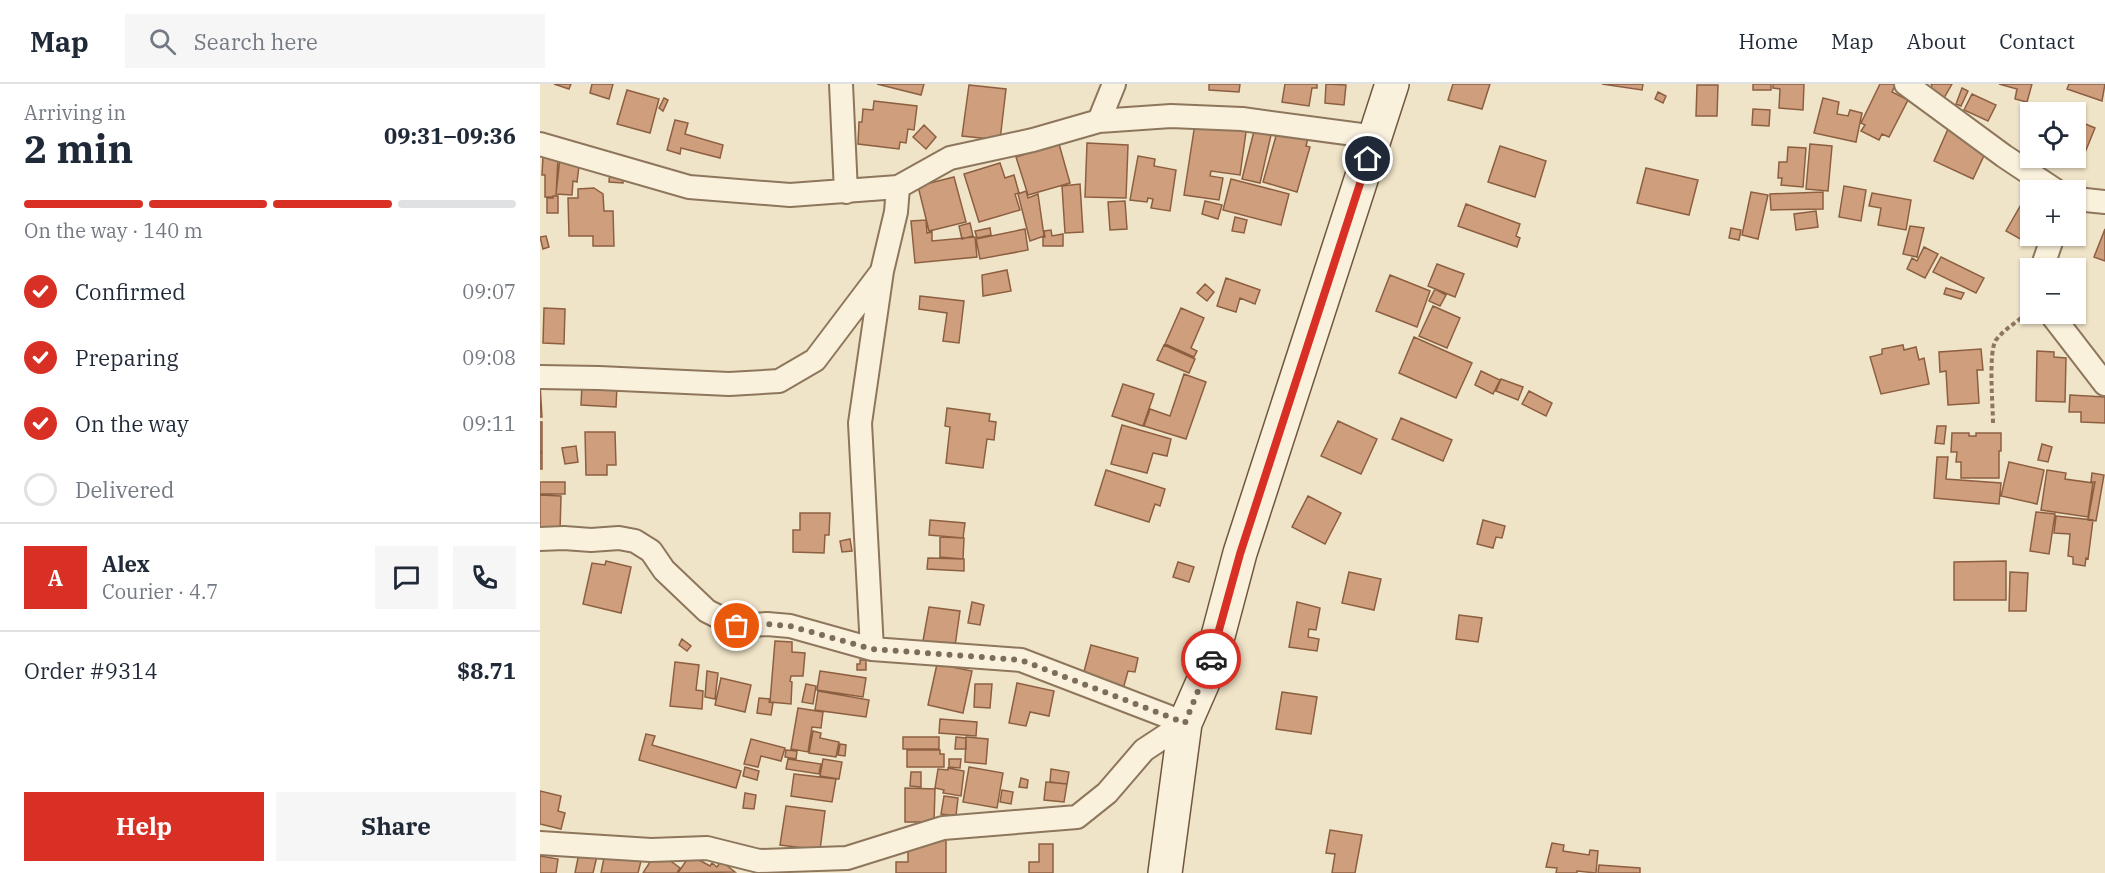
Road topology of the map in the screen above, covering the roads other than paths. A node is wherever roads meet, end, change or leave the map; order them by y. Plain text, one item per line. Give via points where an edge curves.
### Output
1 (841, 84) edge
2 (1114, 84) edge
3 (1392, 84) edge
4 (1906, 84) edge
5 (1098, 121) junction
6 (1376, 137) junction
7 (540, 144) edge
8 (2040, 180) edge
9 (898, 187) junction
10 (846, 192) junction
11 (2086, 200) edge
12 (2105, 202) edge
13 (882, 271) junction
14 (2059, 324) edge
15 (540, 377) edge
16 (2105, 384) edge
17 (540, 539) edge
18 (872, 649) junction
19 (1185, 723) junction
20 (540, 843) edge
21 (1165, 873) edge

1 - 10 street
2 - 5 street
3 - 6 main road
4 - 8 street
5 - 6 street via 1171,116 1242,119
5 - 9 street via 950,158
6 - 19 main road via 1240,554 1210,666
7 - 10 street via 689,187 790,195
9 - 10 street
9 - 13 street
11 - 12 street
13 - 15 street via 815,360 779,381 729,384
13 - 18 street via 860,423
14 - 16 street
17 - 18 street via 635,541 651,551 664,570 707,611 737,626 790,626
18 - 19 street via 1021,660
19 - 20 street via 1144,750 1107,793 1077,817 943,828 848,858 759,861 707,848 651,850
19 - 21 main road

